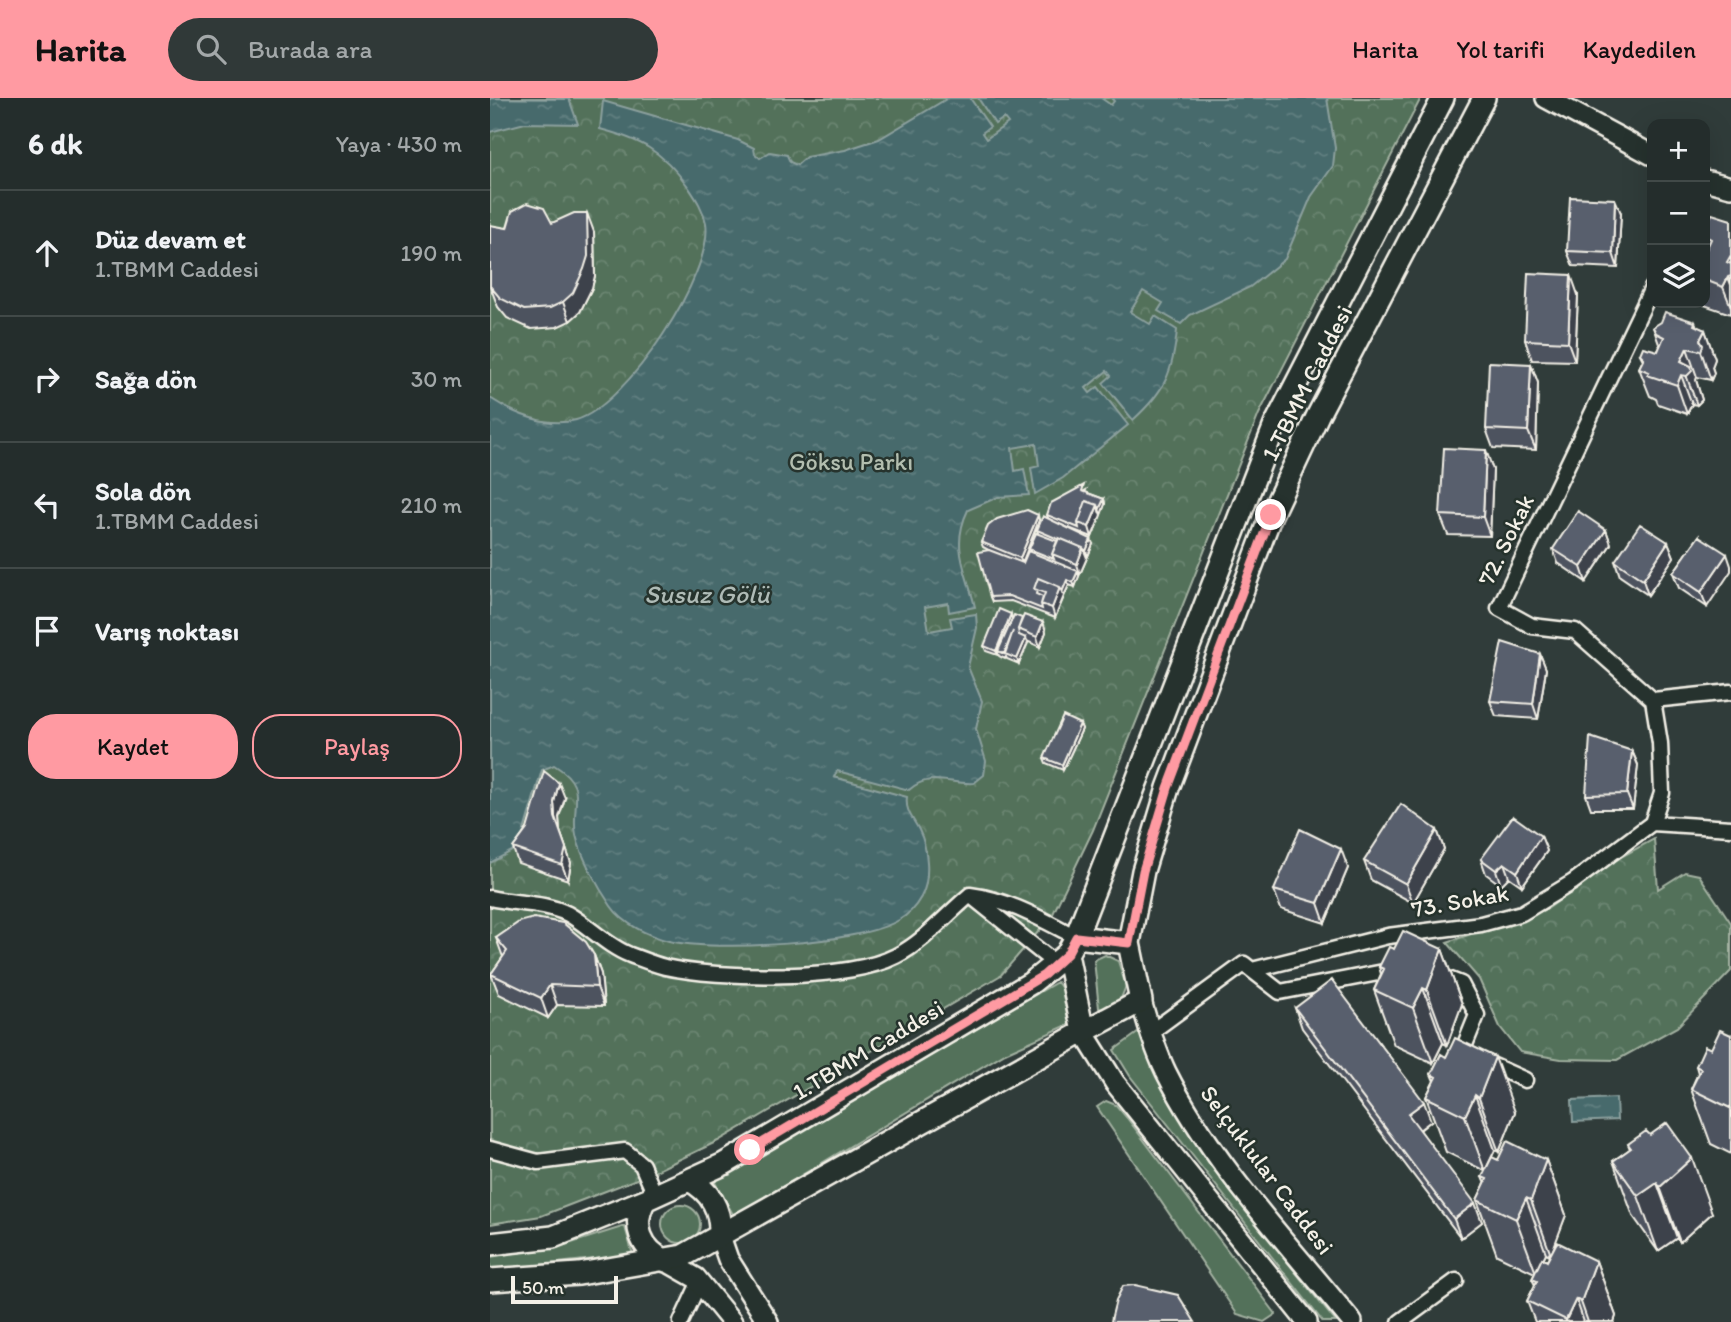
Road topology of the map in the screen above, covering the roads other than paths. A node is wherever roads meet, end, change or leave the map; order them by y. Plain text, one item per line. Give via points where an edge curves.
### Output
1 (1443, 98) edge
2 (1484, 98) edge
3 (1546, 98) edge
4 (1647, 152) edge
5 (1710, 181) edge
6 (1731, 187) edge
7 (1647, 298) edge
8 (1731, 692) edge
9 (1653, 700) junction
10 (1652, 823) junction
11 (1731, 828) edge
12 (970, 895) junction
13 (490, 898) edge
14 (1129, 943) junction
15 (1067, 952) junction
16 (1252, 970) junction
17 (1141, 1001) junction
18 (1083, 1032) junction
19 (1151, 1032) junction
20 (1525, 1080) dead end
21 (490, 1149) edge
22 (690, 1180) junction
23 (650, 1198) junction
24 (720, 1236) junction
25 (490, 1244) edge
26 (666, 1261) junction
27 (490, 1280) edge
28 (700, 1281) junction
29 (1456, 1281) dead end
30 (717, 1314) edge
31 (681, 1322) edge
32 (732, 1322) edge
33 (768, 1322) edge
34 (1307, 1322) edge
35 (1352, 1322) edge
36 (1400, 1322) edge

1 - 15 main road, 1.TBMM Caddesi via 1275,425
2 - 14 main road, 1.TBMM Caddesi via 1318,415 1271,515 1168,788 1143,871
3 - 4 main road
5 - 6 main road
7 - 9 street, 72. Sokak via 1499,608 1532,626 1575,631
8 - 9 street
9 - 10 street via 1662,793
10 - 11 street
10 - 16 street, 73. Sokak via 1573,882 1522,913 1481,924 1388,936
12 - 13 street via 896,956 867,965 787,975 664,967 626,953 568,914
12 - 15 street
12 - 15 street via 1019,907
14 - 15 main road
14 - 17 main road
15 - 18 main road
15 - 22 main road, 1.TBMM Caddesi via 1044,975 750,1150
16 - 19 street, 73. Sokak via 1244,964
16 - 20 street via 1280,992 1421,968 1461,984 1477,1015 1462,1052
17 - 18 main road
17 - 19 main road, Selçuklular Caddesi
18 - 24 main road
18 - 34 main road via 1115,1083
19 - 35 main road, Selçuklular Caddesi via 1175,1089 1206,1136
21 - 23 street via 538,1162 625,1151 642,1165
22 - 23 main road
22 - 24 main road via 716,1206
23 - 25 main road via 553,1237
23 - 26 main road via 638,1217 640,1236 650,1251
24 - 26 main road
24 - 33 main road via 728,1259
26 - 27 main road via 579,1274
26 - 28 main road
28 - 30 main road
28 - 31 street
29 - 36 street
30 - 32 main road

